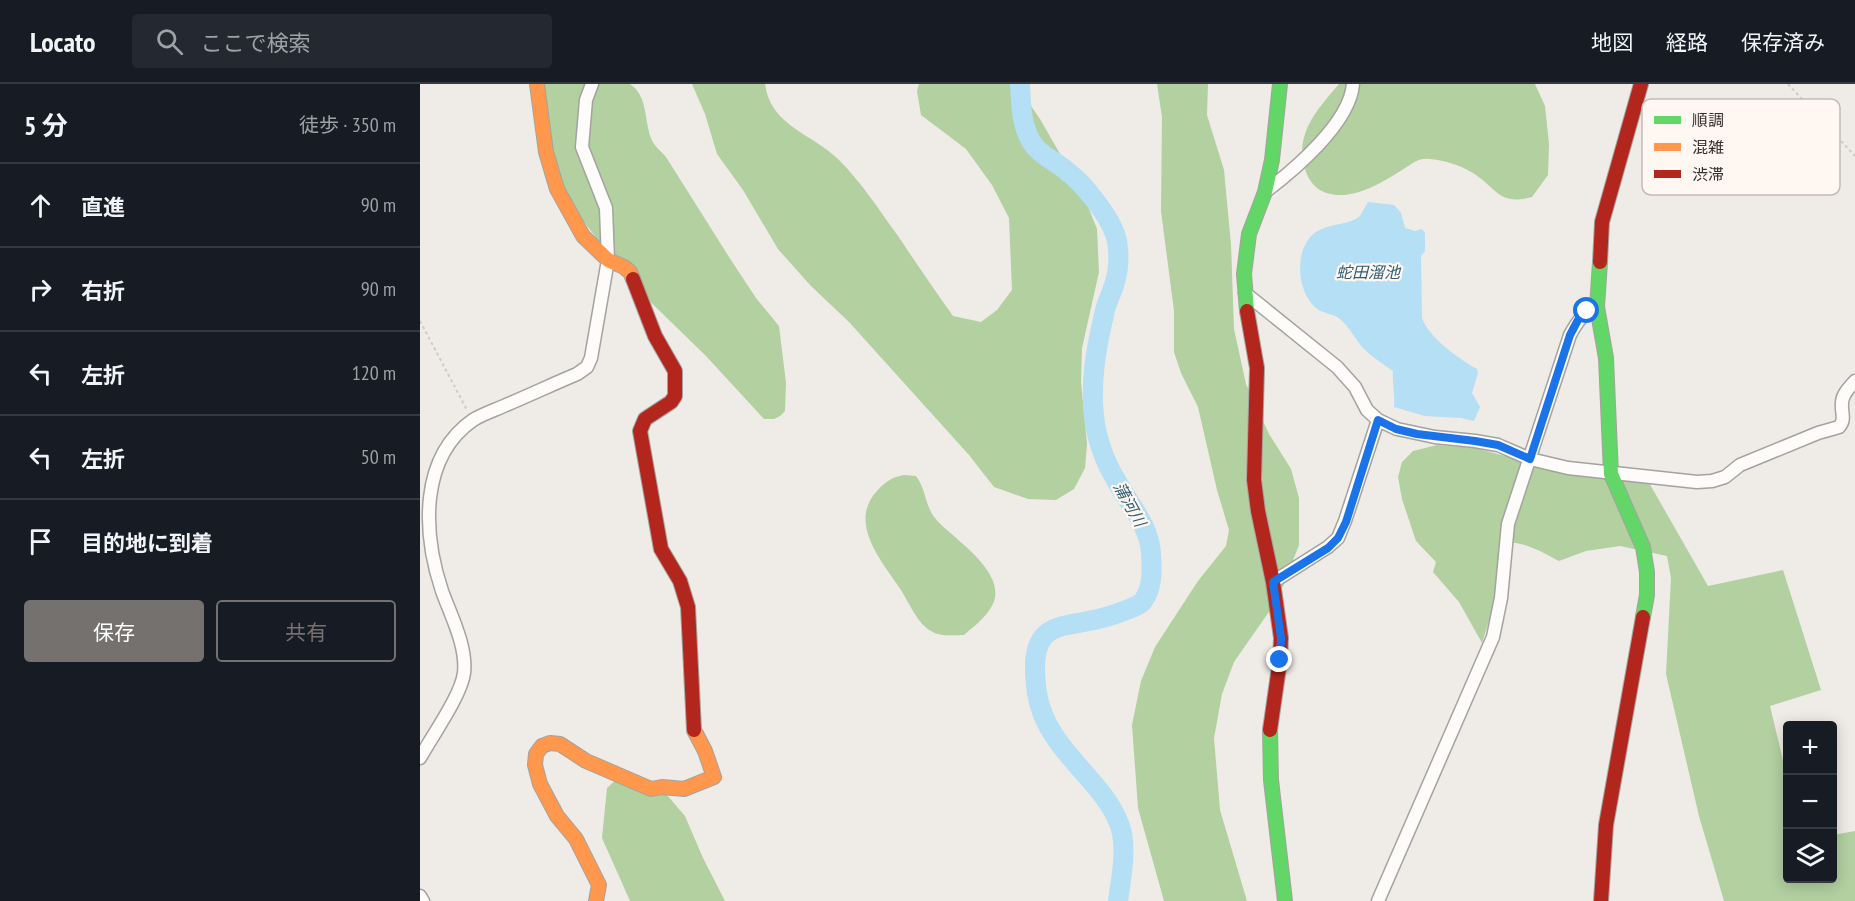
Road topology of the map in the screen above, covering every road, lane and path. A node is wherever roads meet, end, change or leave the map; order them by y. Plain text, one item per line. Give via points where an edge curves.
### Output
1 (537, 84) edge
2 (592, 84) edge
3 (1280, 84) edge
4 (1353, 84) edge
5 (1641, 84) edge
6 (1788, 84) edge
7 (1802, 99) edge
8 (1840, 140) edge
9 (1855, 156) edge
10 (1265, 192) junction
11 (608, 260) junction
12 (1245, 293) junction
13 (1597, 307) junction
14 (420, 321) edge
15 (1855, 381) edge
16 (473, 420) junction
17 (1378, 420) junction
18 (1530, 459) junction
19 (1611, 474) junction
20 (422, 515) edge
21 (1273, 582) junction
22 (420, 758) edge
23 (420, 896) edge
24 (423, 901) edge
25 (596, 901) edge
26 (1286, 901) edge
27 (1378, 901) edge
28 (1601, 901) edge

1 - 11 street via 546,152 557,189 583,236
2 - 11 street via 586,100 582,147 606,208
3 - 10 street
4 - 10 street via 1345,109 1316,149
5 - 13 street via 1602,222
6 - 7 path
8 - 9 path
10 - 12 street via 1245,252
11 - 16 street via 587,367
11 - 25 street via 630,272 655,336 675,371 675,396 645,419 640,431 661,549 680,580 688,608 693,728 714,777 684,789 651,789 586,761 560,744 542,746 535,765 540,784 557,816 576,839 598,885
12 - 17 street via 1337,367
12 - 21 street via 1257,368 1254,480
13 - 18 street via 1578,320 1570,335
13 - 19 street via 1606,358
14 - 16 path
15 - 19 street via 1844,395 1844,420 1839,427 1740,465 1712,482
16 - 20 street via 450,437 432,463
17 - 18 street via 1417,434 1498,445
17 - 21 street via 1338,538
18 - 19 street
18 - 27 street via 1508,524 1493,637
19 - 28 street via 1643,548 1647,595 1606,825
20 - 22 street via 431,559 458,634 464,674
21 - 26 street via 1281,638 1270,757
23 - 24 street

